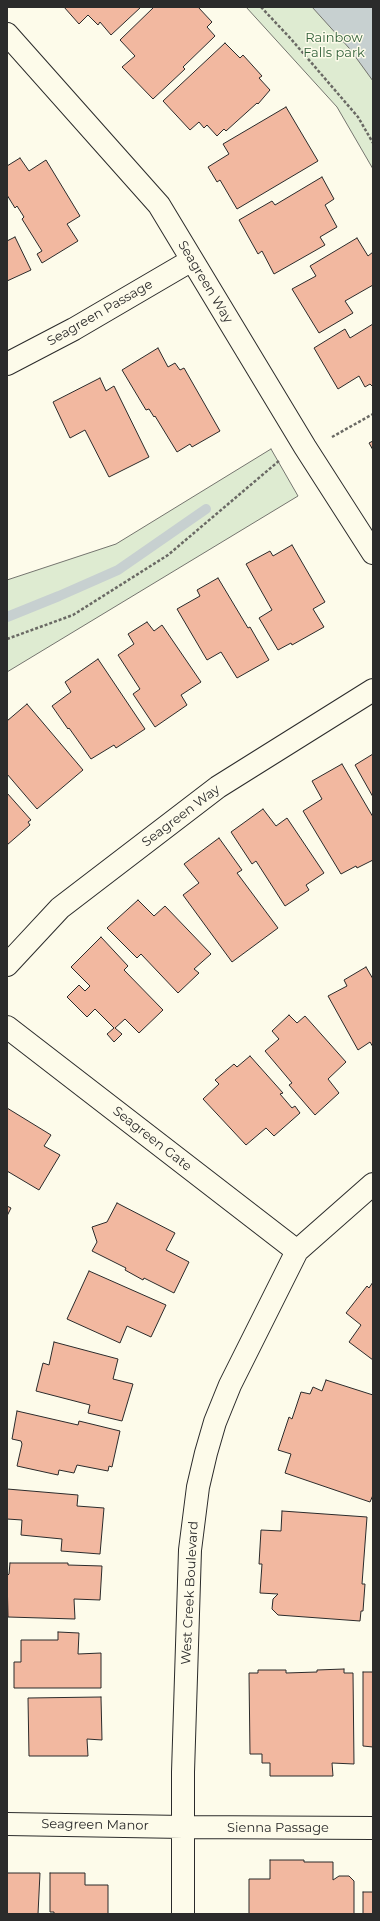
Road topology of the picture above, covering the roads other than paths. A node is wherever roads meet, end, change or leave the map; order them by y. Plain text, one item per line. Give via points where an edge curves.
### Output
1 (7, 34) edge
2 (192, 260) junction
3 (7, 364) edge
4 (373, 553) edge
5 (373, 690) edge
6 (7, 965) edge
7 (7, 1027) edge
8 (373, 1184) edge
9 (297, 1251) junction
10 (7, 1824) edge
11 (183, 1827) junction
12 (373, 1828) edge
13 (183, 1914) edge

1 - 2 street, Seagreen Way via 159,205
2 - 3 street, Seagreen Passage via 74,329
2 - 4 street, Seagreen Way via 305,447
5 - 6 street, Seagreen Way via 218,787 60,908
7 - 9 street, Seagreen Gate
8 - 9 street, West Creek Boulevard
9 - 11 street, West Creek Boulevard via 230,1385 215,1422 198,1487 190,1550 186,1622
10 - 11 street, Seagreen Manor
11 - 12 street, Sienna Passage
11 - 13 street, West Creek Boulevard

